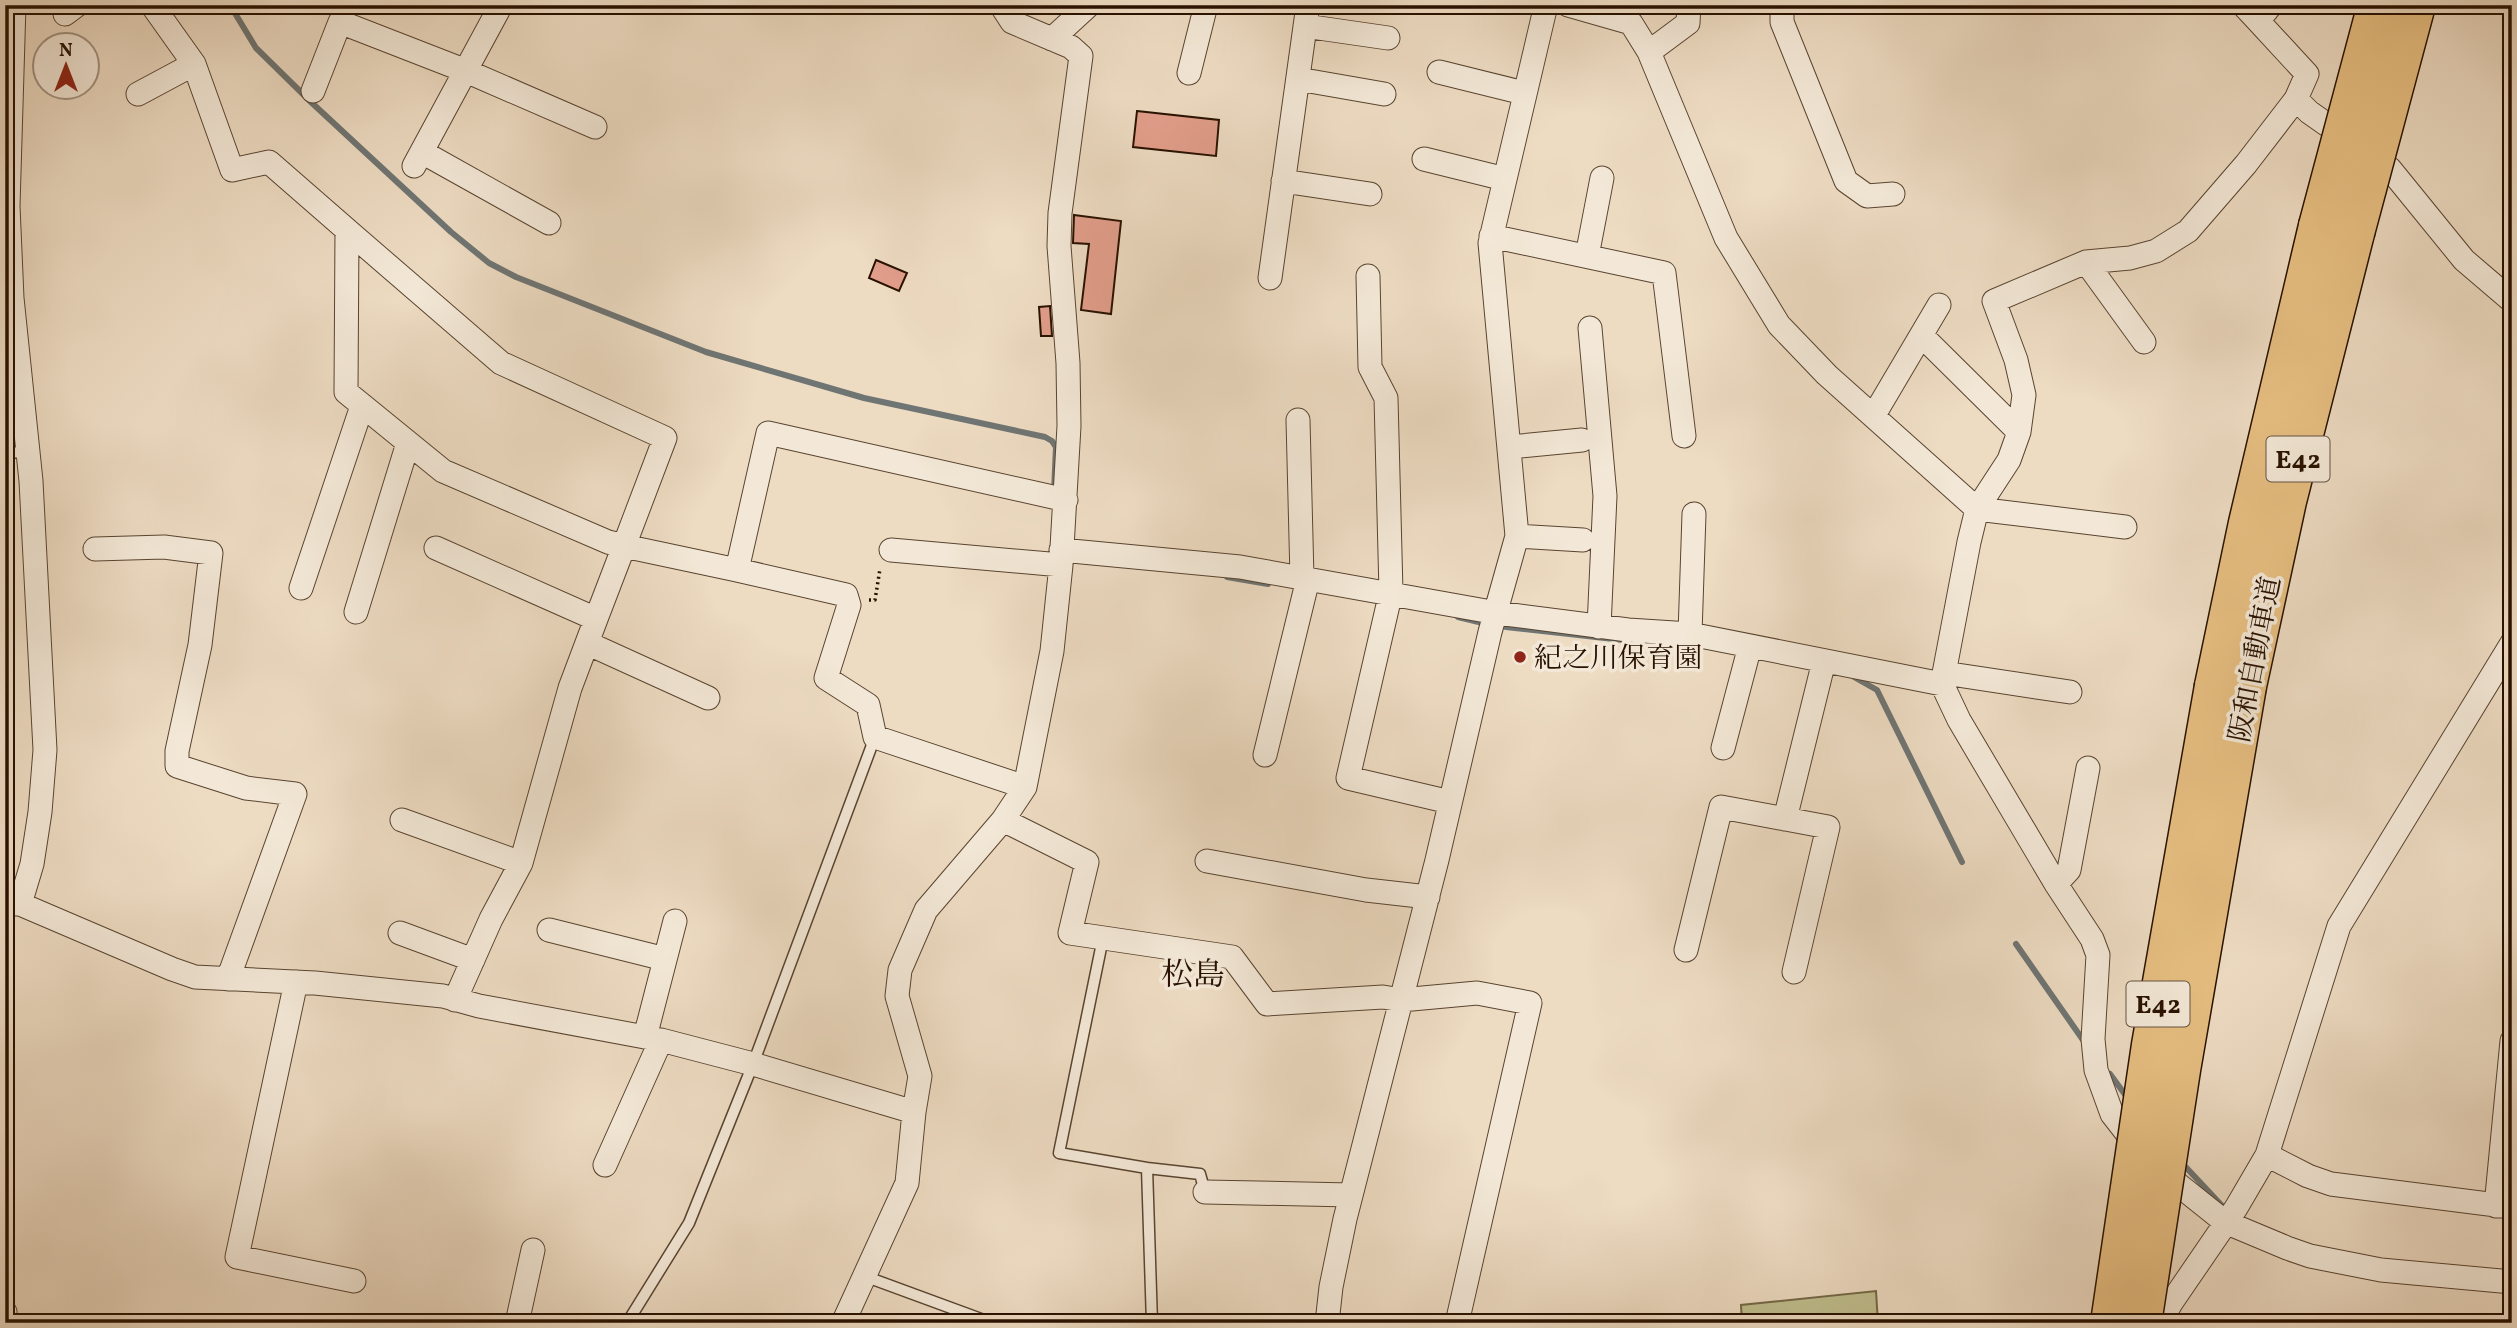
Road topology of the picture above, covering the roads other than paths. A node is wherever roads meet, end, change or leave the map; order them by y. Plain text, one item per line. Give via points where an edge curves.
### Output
1 (14, 5) edge
2 (152, 5) edge
3 (501, 5) edge
4 (1001, 5) edge
5 (1089, 5) edge
6 (1206, 5) edge
7 (1546, 5) edge
8 (1568, 5) edge
9 (1689, 5) edge
10 (1782, 5) edge
11 (2377, 5) edge
12 (2416, 5) edge
13 (2257, 10) edge
14 (1306, 16) edge
15 (1388, 38) dead end
16 (1052, 39) junction
17 (1649, 52) junction
18 (194, 64) junction
19 (466, 71) junction
20 (1439, 72) dead end
21 (1189, 73) dead end
22 (1298, 79) junction
23 (313, 90) dead end
24 (1524, 93) junction
25 (138, 94) dead end
26 (1384, 94) dead end
27 (2296, 99) junction
28 (595, 127) dead end
29 (1424, 159) dead end
30 (1602, 178) dead end
31 (1505, 179) junction
32 (1283, 181) junction
33 (1370, 194) dead end
34 (1893, 194) dead end
35 (549, 223) dead end
36 (347, 230) junction
37 (2336, 230) junction
38 (1491, 236) junction
39 (1587, 256) junction
40 (2086, 262) junction
41 (1368, 276) dead end
42 (1270, 278) dead end
43 (2512, 301) edge
44 (1939, 305) dead end
45 (1590, 328) dead end
46 (1922, 336) junction
47 (2144, 342) dead end
48 (362, 405) junction
49 (1874, 415) junction
50 (1298, 420) dead end
51 (2019, 432) junction
52 (1685, 436) dead end
53 (1582, 440) dead end
54 (408, 443) junction
55 (1510, 447) junction
56 (5, 453) edge
57 (28, 453) junction
58 (1057, 499) junction
59 (1977, 509) junction
60 (1694, 514) dead end
61 (2125, 527) dead end
62 (1517, 537) junction
63 (1583, 540) dead end
64 (624, 546) junction
65 (436, 548) dead end
66 (95, 550) dead end
67 (891, 550) road end
68 (1061, 557) junction
69 (737, 570) junction
70 (1305, 584) junction
71 (301, 588) dead end
72 (1389, 600) junction
73 (356, 612) dead end
74 (1497, 613) junction
75 (596, 620) junction
76 (1599, 627) junction
77 (1690, 634) junction
78 (587, 643) junction
79 (2512, 643) edge
80 (1749, 651) junction
81 (1823, 667) junction
82 (1942, 679) junction
83 (2230, 686) junction
84 (2070, 692) dead end
85 (708, 698) dead end
86 (875, 737) junction
87 (1723, 748) dead end
88 (1265, 755) dead end
89 (2088, 768) dead end
90 (1025, 787) junction
91 (1450, 803) junction
92 (1785, 819) junction
93 (402, 820) dead end
94 (1003, 820) junction
95 (1207, 861) dead end
96 (521, 863) junction
97 (2056, 884) junction
98 (1428, 897) junction
99 (12, 904) edge
100 (675, 921) dead end
101 (549, 930) dead end
102 (400, 933) dead end
103 (1103, 938) junction
104 (1686, 950) dead end
105 (665, 959) junction
106 (473, 960) junction
107 (1794, 972) dead end
108 (228, 979) junction
109 (296, 982) junction
110 (455, 1000) junction
111 (1401, 1000) junction
112 (653, 1038) junction
113 (2512, 1041) edge
114 (753, 1064) junction
115 (914, 1112) junction
116 (2267, 1155) junction
117 (605, 1165) dead end
118 (1147, 1168) junction
119 (1205, 1192) joint
120 (1351, 1195) junction
121 (2504, 1206) edge
122 (2230, 1215) junction
123 (533, 1251) dead end
124 (863, 1276) junction
125 (354, 1281) dead end
126 (2512, 1282) edge
127 (5, 1312) edge
128 (845, 1322) edge
129 (6, 1323) edge
130 (517, 1323) edge
131 (627, 1323) edge
132 (992, 1323) edge
133 (1152, 1323) edge
134 (1327, 1323) edge
135 (1457, 1323) edge
136 (2110, 1323) edge
137 (2142, 1323) edge
138 (2162, 1323) edge

1 - 57 street via 8,206
2 - 18 street
3 - 19 street
4 - 16 street via 1012,22
5 - 16 street
6 - 21 street
7 - 24 street
8 - 17 street via 1631,23
9 - 17 street via 1688,23
10 - 34 street via 1782,22 1846,181 1867,196
11 - 37 highway, 阪和自動車道 / E42, bridge
12 - 37 highway, 阪和自動車道 / E42, bridge
13 - 27 street via 2307,74
14 - 15 street
14 - 22 street
16 - 58 street via 1081,56 1059,235 1069,388
17 - 49 street via 1726,238 1779,325 1826,375
18 - 25 street
18 - 36 street via 232,170 269,162
19 - 23 street via 340,22
19 - 28 street
19 - 35 street via 418,159
20 - 24 street
22 - 26 street
22 - 32 street
24 - 31 street
27 - 40 street via 2188,231 2156,251
27 - 43 street via 2390,169 2464,260
29 - 31 street
30 - 39 street
31 - 38 street
32 - 33 street
32 - 42 street
36 - 48 street via 346,393
36 - 64 street via 501,363 665,438
37 - 83 highway, 阪和自動車道 / E42 via 2290,488
38 - 39 street
38 - 55 street
39 - 52 street via 1664,273
40 - 47 street
40 - 51 street via 1994,301 2024,395
41 - 72 street via 1370,367 1386,398
44 - 46 street
45 - 76 street via 1605,496
46 - 49 street
46 - 51 street
48 - 54 street
48 - 71 street
49 - 59 street
50 - 70 street
51 - 59 street via 2009,460
53 - 55 street
54 - 64 street via 443,471
54 - 73 street
55 - 62 street
56 - 57 lane
57 - 99 street via 45,750 32,864
58 - 68 street
58 - 69 street via 768,433
59 - 61 street
59 - 82 street
60 - 77 street
62 - 63 street
62 - 74 street
64 - 69 street
64 - 75 street
65 - 75 street
66 - 108 street via 164,547 211,553 200,645 177,766 246,788 295,794
67 - 68 street
68 - 70 street via 1240,567
68 - 90 street via 1052,651
69 - 86 street via 846,595 849,605 826,678 868,705
70 - 72 street
70 - 88 street
72 - 74 street
72 - 91 street via 1348,778
74 - 76 street
74 - 91 street
75 - 78 street
76 - 77 street
77 - 80 street
78 - 85 street
78 - 96 street
79 - 116 street via 2339,926
80 - 81 street
80 - 87 street
81 - 82 street
81 - 92 street
82 - 84 street
82 - 97 street via 1959,720
83 - 136 highway, 阪和自動車道 / E42, bridge via 2151,1045
83 - 137 highway, 阪和自動車道 / E42, bridge via 2182,1069
86 - 90 street
86 - 114 lane
89 - 97 street via 2069,870
90 - 94 street
91 - 98 street
92 - 104 street via 1721,807
92 - 107 street via 1828,827
93 - 96 street
94 - 103 street via 1087,862 1070,933
94 - 115 street via 926,911 900,970 897,996 920,1076
95 - 98 street
96 - 106 street
97 - 122 street via 2098,955 2093,1039 2096,1070 2112,1114 2175,1182
98 - 111 street
99 - 108 street via 195,977
100 - 105 street
101 - 105 street
102 - 106 street
103 - 111 street via 1232,957 1268,1004 1383,997
103 - 118 lane via 1059,1153
105 - 112 street
106 - 110 street
108 - 109 street
109 - 110 street
109 - 125 street via 237,1257
110 - 112 street
111 - 120 street
111 - 135 street via 1477,993 1530,1003
112 - 114 street
112 - 117 street
113 - 121 street
114 - 115 street
114 - 131 lane via 689,1223
115 - 124 street via 906,1183
116 - 121 street via 2331,1184
116 - 122 street
118 - 119 lane via 1200,1174
118 - 133 lane
119 - 120 street
120 - 134 street
122 - 126 street via 2287,1248 2345,1264
122 - 138 street
123 - 130 street
124 - 128 street
124 - 132 lane
127 - 129 street

